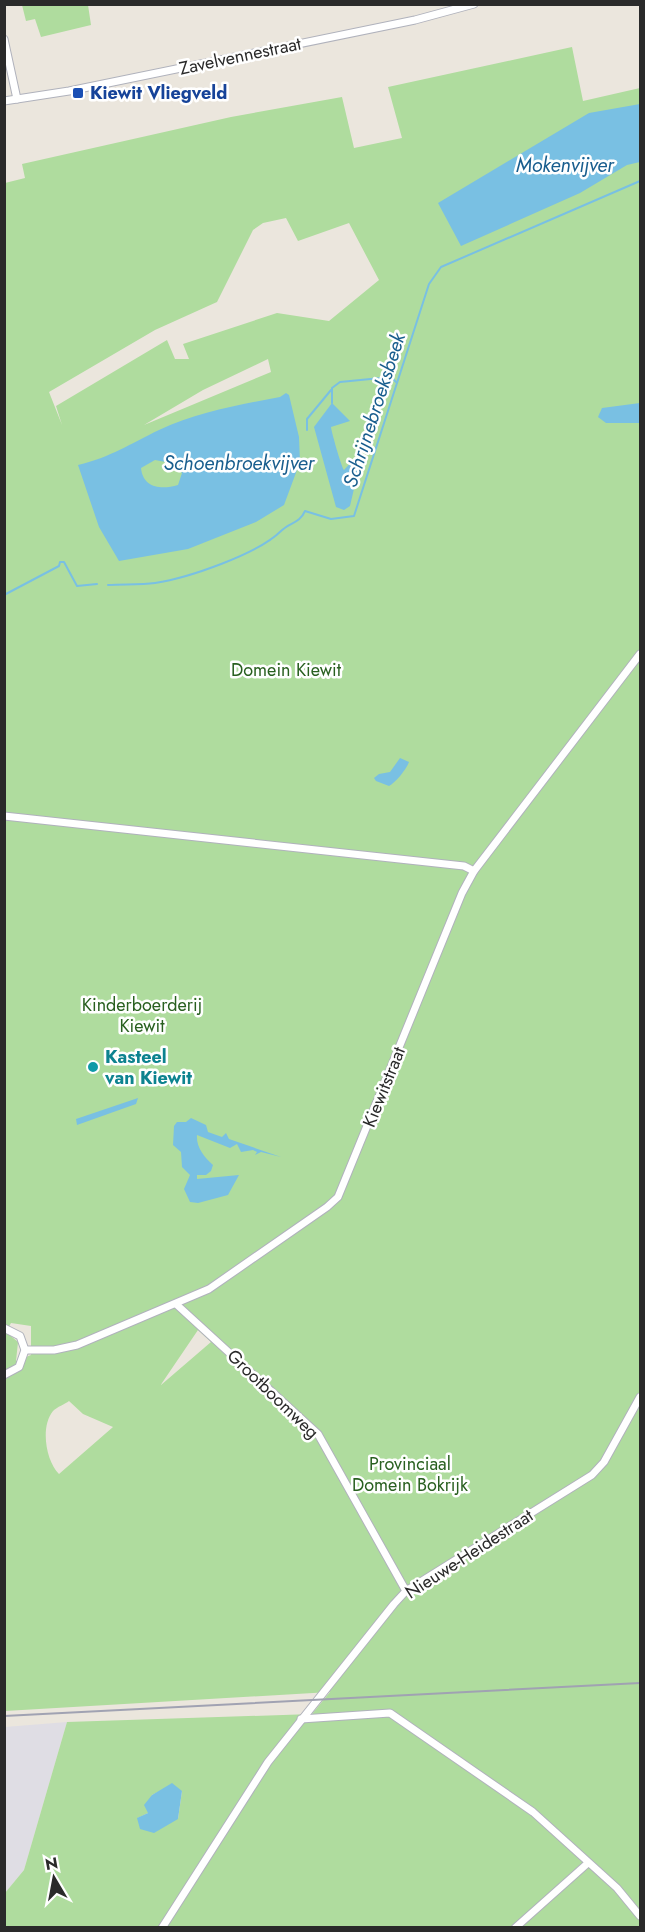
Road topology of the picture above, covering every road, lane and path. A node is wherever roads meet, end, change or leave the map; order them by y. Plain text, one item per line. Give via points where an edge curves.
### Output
1 (474, 4) edge
2 (4, 39) edge
3 (17, 99) junction
4 (4, 101) edge
5 (640, 654) edge
6 (4, 816) edge
7 (474, 871) junction
8 (176, 1304) junction
9 (4, 1328) edge
10 (25, 1350) junction
11 (4, 1375) edge
12 (640, 1397) edge
13 (406, 1592) junction
14 (301, 1719) junction
15 (588, 1863) junction
16 (640, 1916) edge
17 (162, 1928) edge
18 (515, 1928) edge

1 - 3 street, Zavelvennestraat via 415,20
2 - 3 street
3 - 4 street, Zavelvennestraat
5 - 7 street, Kiewitstraat
6 - 7 street via 464,866
7 - 8 street, Kiewitstraat via 338,1197 229,1277
8 - 10 street, Kiewitstraat via 77,1345
8 - 13 street, Grootboomweg via 318,1434
9 - 10 street via 20,1336
10 - 11 street via 19,1366
12 - 13 street, Nieuwe-Heidestraat via 592,1476
13 - 14 street, Nieuwe-Heidestraat
14 - 15 street via 390,1713 533,1812
14 - 17 street, Nieuwe-Heidestraat via 268,1762
15 - 16 street via 617,1888
15 - 18 street

